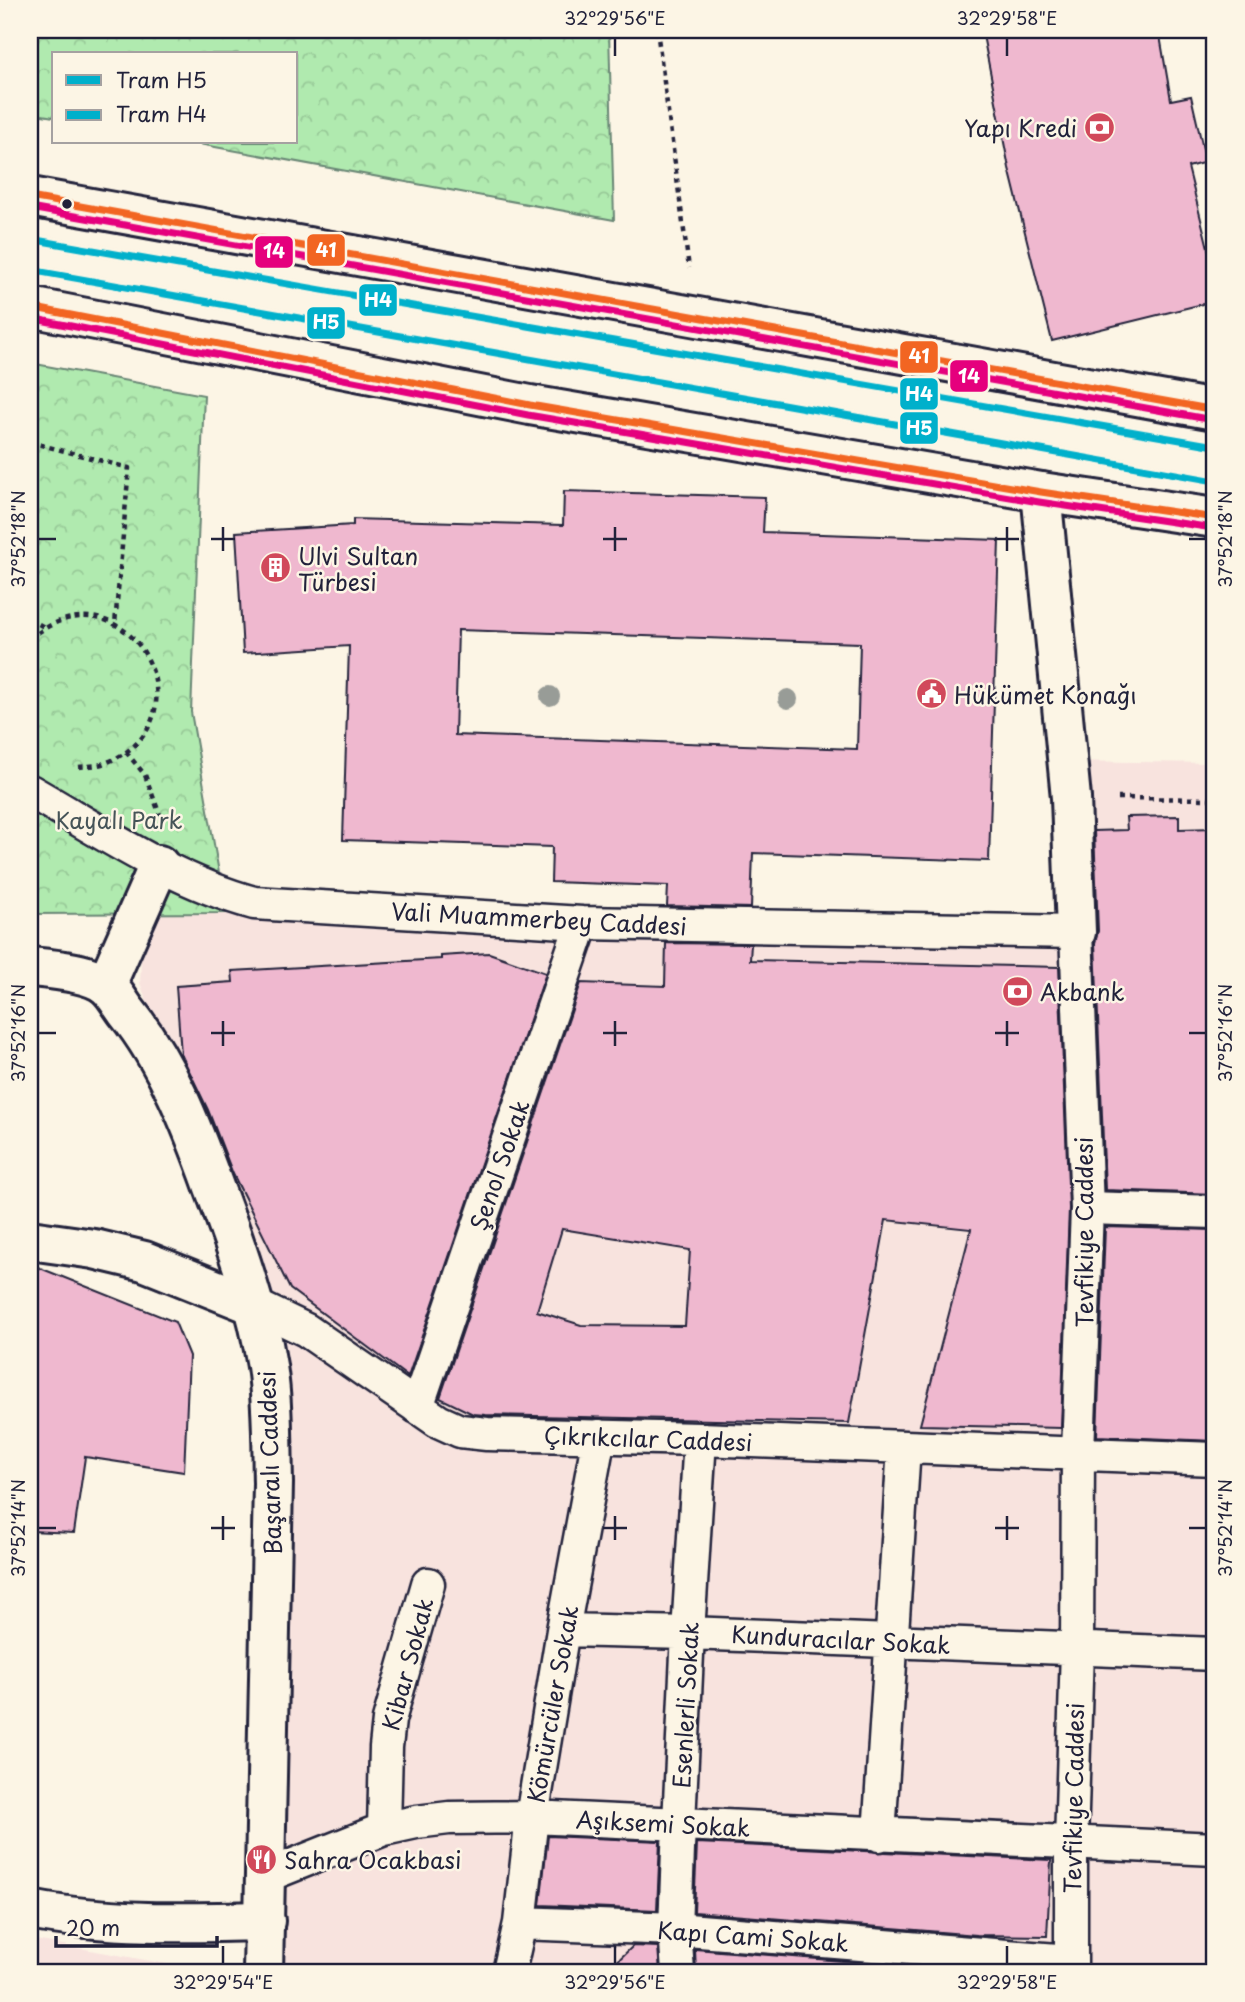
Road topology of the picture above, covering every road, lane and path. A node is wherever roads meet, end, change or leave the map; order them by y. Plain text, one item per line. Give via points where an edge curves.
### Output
1 (657, 30) edge
2 (30, 197) edge
3 (30, 307) edge
4 (695, 318) junction
5 (1215, 410) edge
6 (30, 442) edge
7 (1041, 492) junction
8 (1215, 519) edge
9 (30, 619) edge
10 (115, 624) junction
11 (44, 627) junction
12 (30, 639) edge
13 (126, 752) junction
14 (78, 766) dead end
15 (30, 791) edge
16 (1071, 798) junction
17 (1215, 799) edge
18 (159, 865) junction
19 (582, 923) junction
20 (1076, 932) junction
21 (30, 967) edge
22 (106, 985) junction
23 (1087, 1208) junction
24 (1215, 1212) edge
25 (30, 1240) edge
26 (254, 1305) junction
27 (417, 1407) junction
28 (599, 1436) junction
29 (700, 1438) junction
30 (904, 1447) junction
31 (1078, 1453) junction
32 (1215, 1459) edge
33 (428, 1584) dead end
34 (564, 1630) junction
35 (688, 1633) junction
36 (890, 1642) junction
37 (1077, 1649) junction
38 (1215, 1654) edge
39 (532, 1817) junction
40 (679, 1823) junction
41 (384, 1829) junction
42 (879, 1835) junction
43 (1071, 1843) junction
44 (1215, 1849) edge
45 (266, 1877) junction
46 (30, 1910) edge
47 (265, 1921) junction
48 (520, 1923) junction
49 (675, 1929) junction
50 (1071, 1967) edge
51 (263, 1972) edge
52 (509, 1972) edge
53 (678, 1972) edge

1 - 4 path
2 - 4 main road
3 - 7 main road via 530,405
4 - 5 main road
6 - 10 path via 129,468
7 - 8 main road
7 - 16 main road, Tevfikiye Caddesi
9 - 11 path
10 - 11 path via 91,617 67,618
10 - 13 path via 136,639 151,661 157,685 155,710 144,734
11 - 12 path
13 - 14 path via 103,764
13 - 18 path via 145,775 157,804 164,835
15 - 18 street, Vali Muammerbey Caddesi
16 - 17 path
16 - 20 main road, Tevfikiye Caddesi
18 - 19 street, Vali Muammerbey Caddesi via 223,895 254,903
18 - 22 main road
19 - 20 street, Vali Muammerbey Caddesi
19 - 27 street, Şenol Sokak
20 - 23 street, Tevfikiye Caddesi
21 - 22 main road via 66,970
22 - 26 main road, Başaralı Caddesi via 142,1031 197,1139
23 - 24 street
23 - 31 street, Tevfikiye Caddesi
25 - 26 main road via 144,1261
26 - 27 street, Çıkrıkcılar Caddesi via 306,1330
26 - 45 main road, Başaralı Caddesi via 272,1415
27 - 28 street, Çıkrıkcılar Caddesi via 460,1431
28 - 29 street, Çıkrıkcılar Caddesi
28 - 34 street, Kömürcüler Sokak
29 - 30 street, Çıkrıkcılar Caddesi
29 - 35 street, Esenlerli Sokak
30 - 31 street, Çıkrıkcılar Caddesi
30 - 36 street
31 - 32 street, Çıkrıkcılar Caddesi
31 - 37 street, Tevfikiye Caddesi
33 - 41 street, Kibar Sokak via 389,1720
34 - 35 street, Kunduracılar Sokak
34 - 39 street, Kömürcüler Sokak
35 - 36 street, Kunduracılar Sokak
35 - 40 street, Esenlerli Sokak
36 - 37 street, Kunduracılar Sokak
36 - 42 street
37 - 38 street, Kunduracılar Sokak
37 - 43 street, Tevfikiye Caddesi
39 - 40 street, Aşıksemi Sokak
39 - 41 street, Aşıksemi Sokak via 449,1818
39 - 48 street, Kömürcüler Sokak
40 - 42 street, Aşıksemi Sokak
40 - 49 street, Esenlerli Sokak
41 - 45 street, Aşıksemi Sokak
42 - 43 street, Aşıksemi Sokak
43 - 44 street, Aşıksemi Sokak
43 - 50 street, Tevfikiye Caddesi
45 - 47 main road, Başaralı Caddesi
46 - 47 main road via 123,1921
47 - 51 main road, Başaralı Caddesi
48 - 49 street, Kapı Cami Sokak
48 - 52 street, Kömürcüler Sokak
49 - 50 street, Kapı Cami Sokak
49 - 53 street, Esenlerli Sokak

